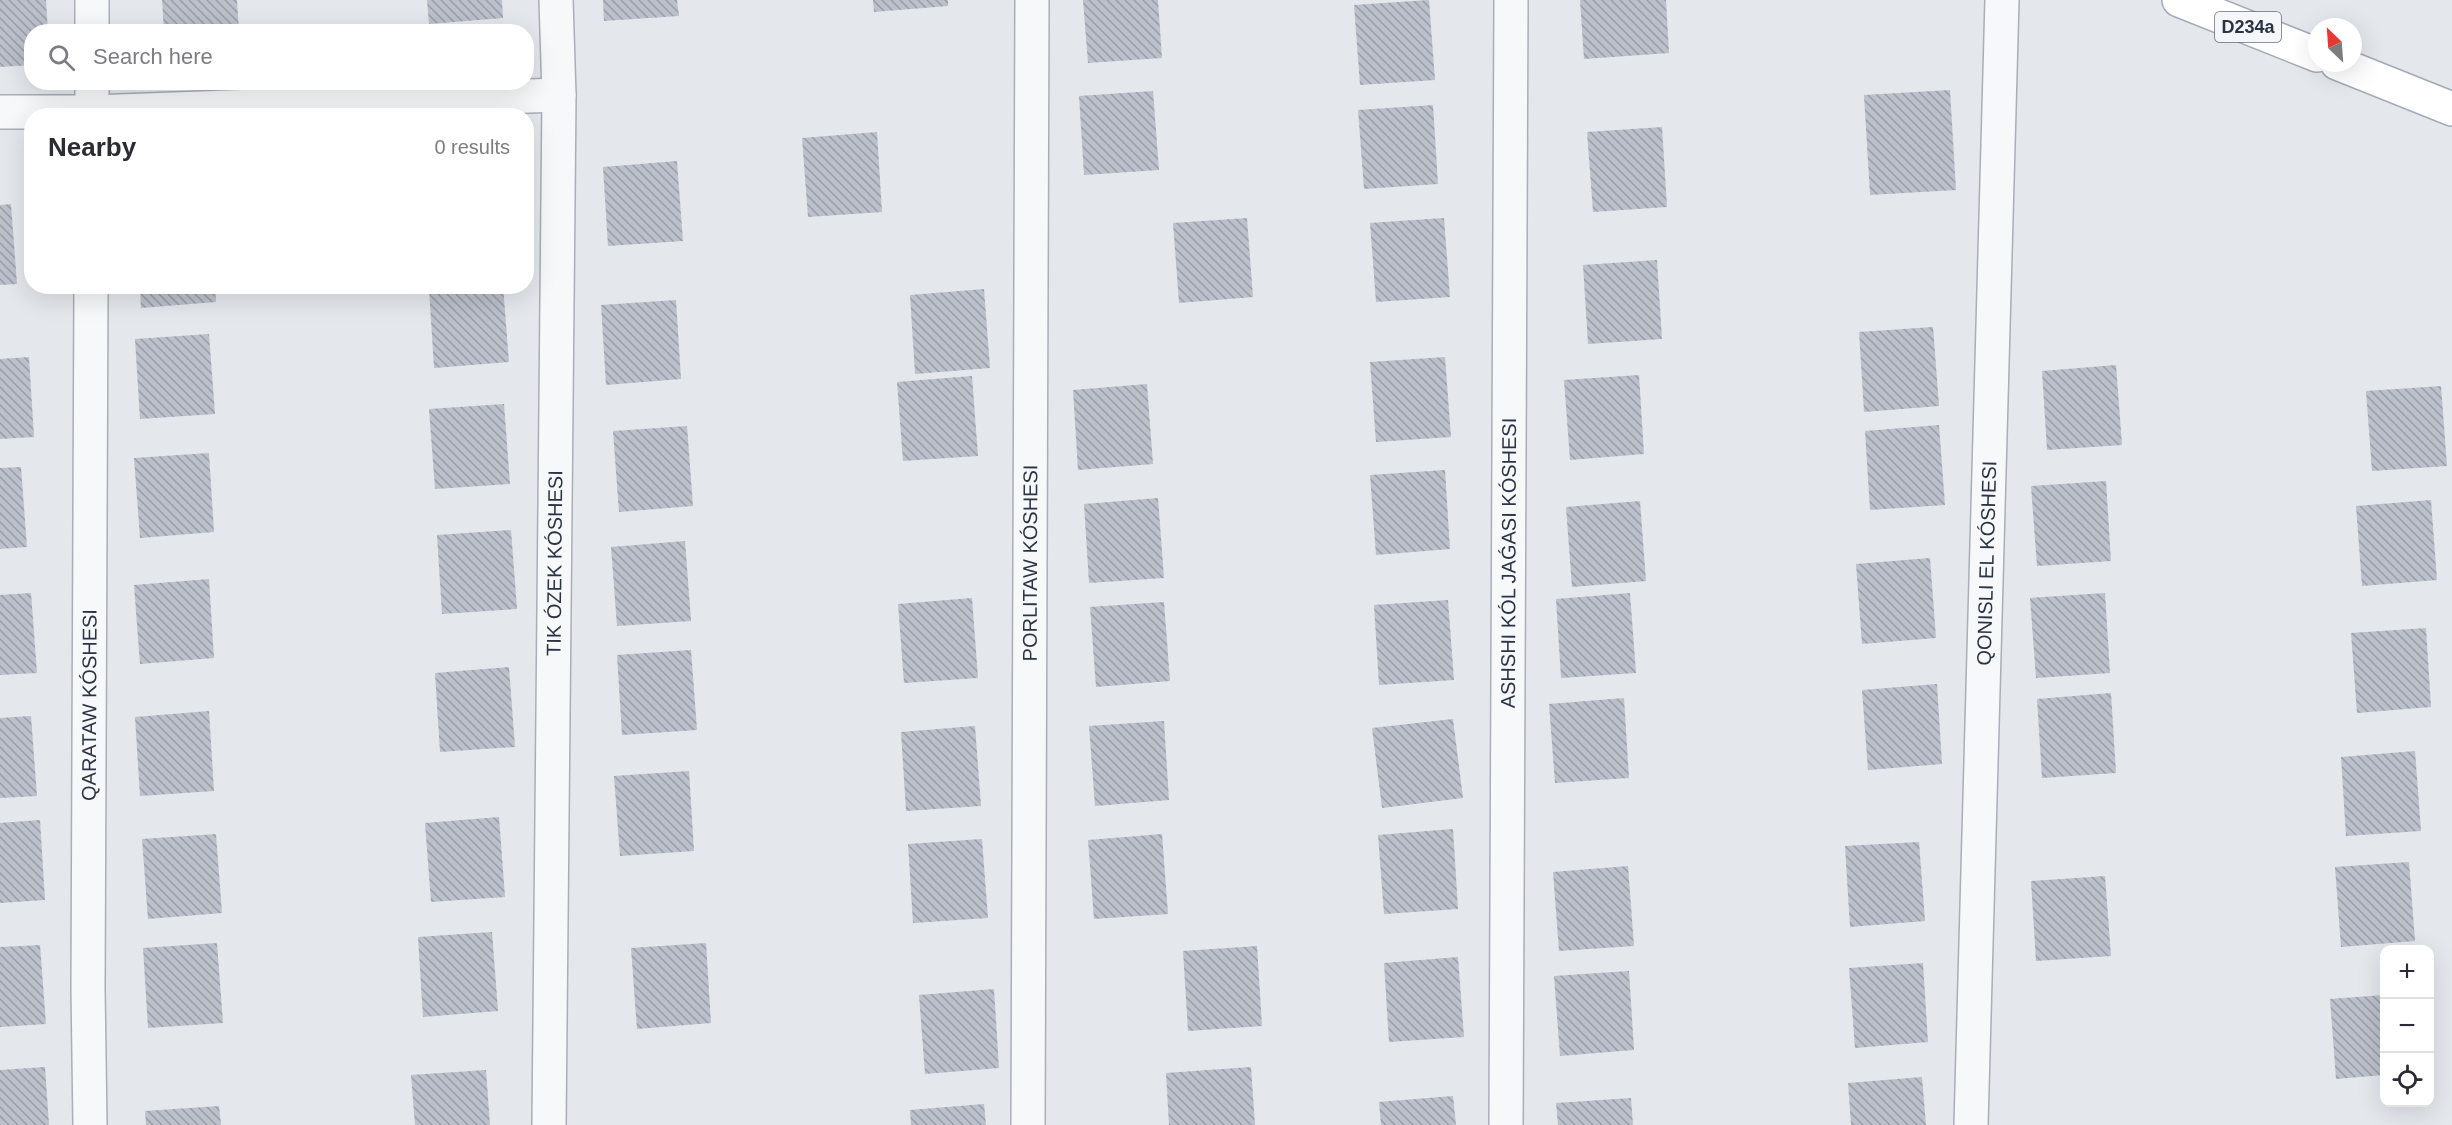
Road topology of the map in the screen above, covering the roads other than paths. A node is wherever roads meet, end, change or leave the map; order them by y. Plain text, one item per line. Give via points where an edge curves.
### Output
1 (92, 0) edge
2 (556, 0) edge
3 (1032, 0) edge
4 (1511, 0) edge
5 (2002, 0) edge
6 (2179, 0) edge
7 (92, 24) edge
8 (2308, 51) edge
9 (2360, 72) edge
10 (559, 95) junction
11 (92, 103) edge
12 (41, 108) edge
13 (2452, 109) edge
14 (24, 110) edge
15 (0, 112) edge
16 (91, 294) edge
17 (90, 1125) edge
18 (549, 1125) edge
19 (1028, 1125) edge
20 (1506, 1125) edge
21 (1971, 1125) edge

1 - 7 street
2 - 10 street, TIK ÓZEK KÓSHESI
3 - 19 street
4 - 20 street
5 - 21 street
6 - 8 main road, D234a
9 - 13 main road
10 - 11 street
10 - 18 street, TIK ÓZEK KÓSHESI
11 - 12 street
14 - 15 street
16 - 17 street, QARATAW KÓSHESI

